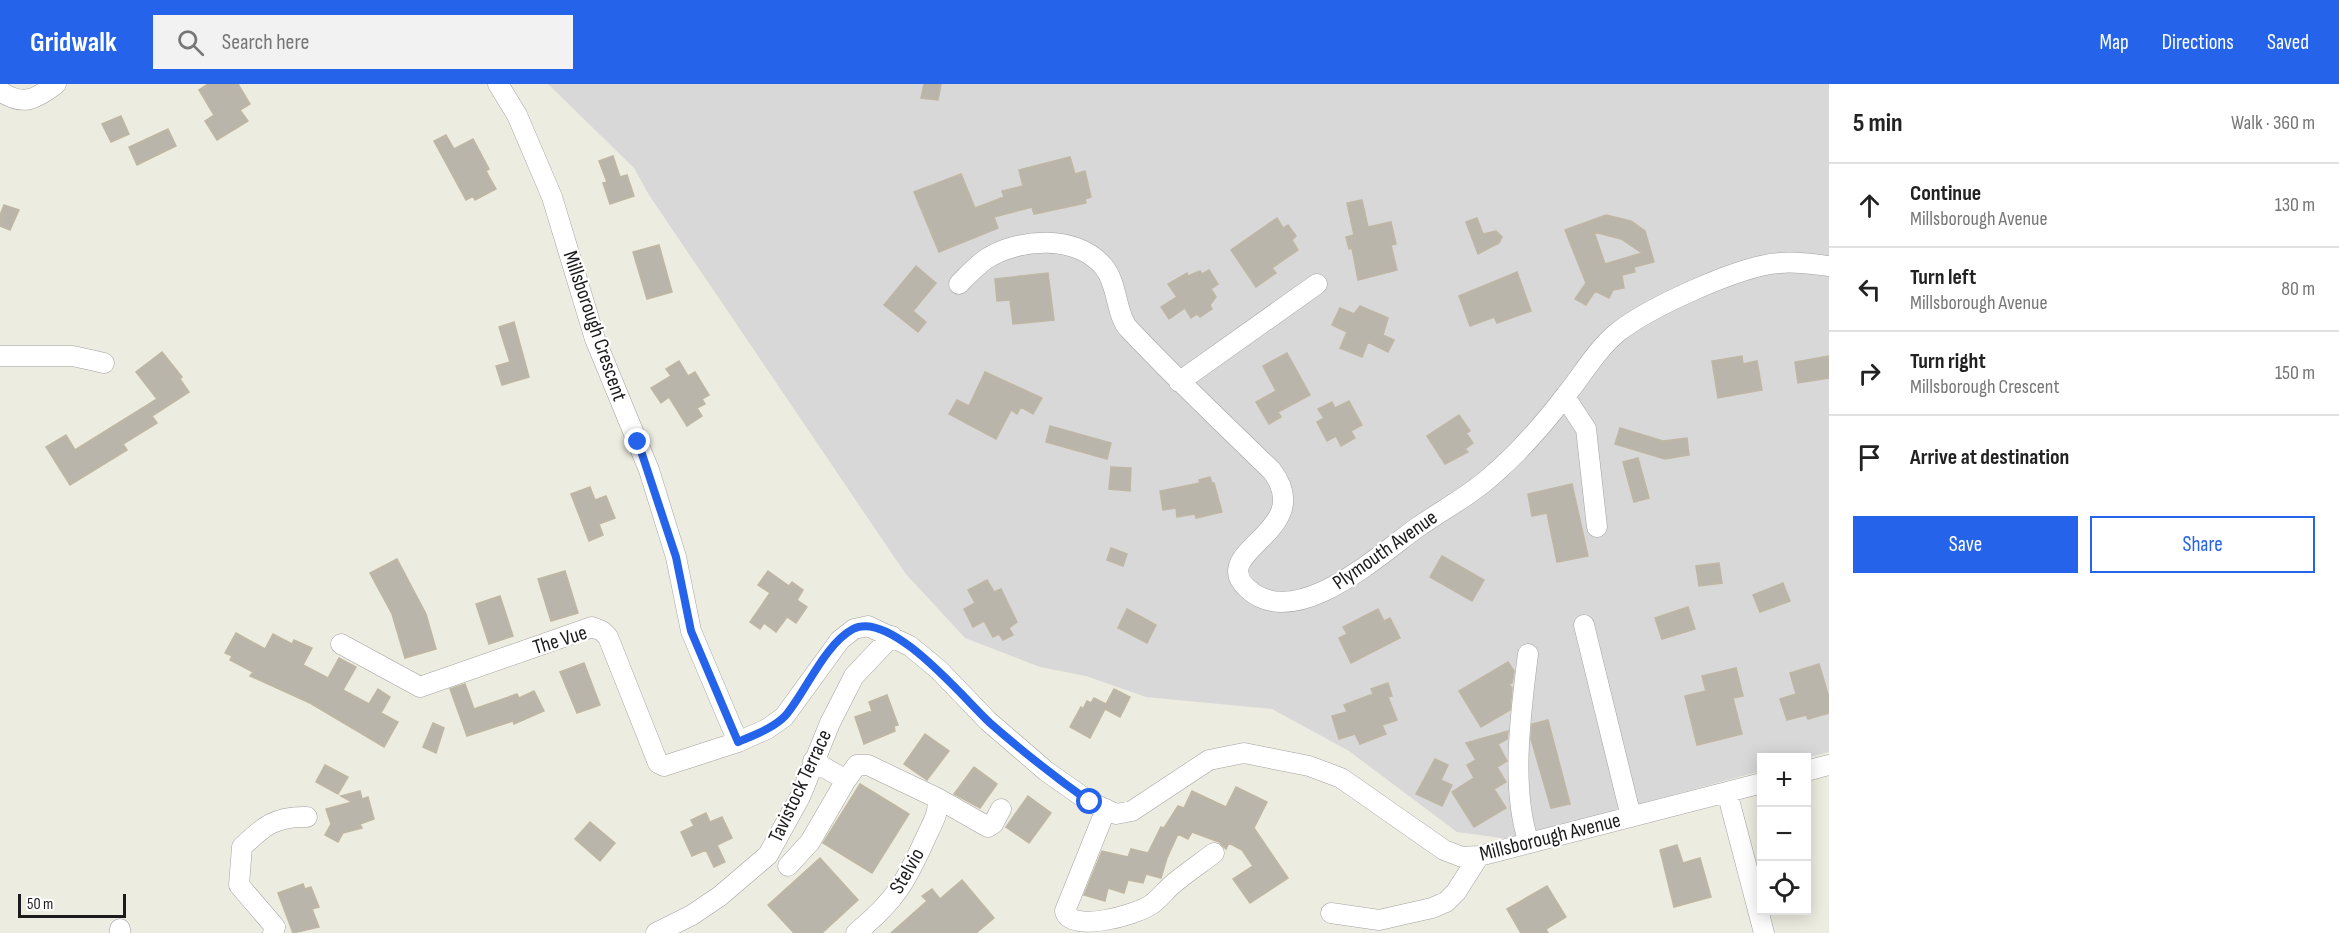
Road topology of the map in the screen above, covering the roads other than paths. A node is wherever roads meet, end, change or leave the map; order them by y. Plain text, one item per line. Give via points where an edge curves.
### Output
1 (56, 84) edge
2 (498, 84) edge
3 (0, 91) edge
4 (1829, 266) edge
5 (959, 284) dead end
6 (1317, 284) dead end
7 (0, 356) edge
8 (104, 363) dead end
9 (1179, 382) junction
10 (1565, 397) junction
11 (1597, 527) dead end
12 (1584, 625) dead end
13 (891, 636) junction
14 (341, 644) dead end
15 (1528, 654) dead end
16 (738, 742) junction
17 (813, 760) junction
18 (1829, 765) edge
19 (1811, 770) edge
20 (839, 775) junction
21 (1757, 784) edge
22 (1727, 792) junction
23 (937, 798) junction
24 (1000, 809) dead end
25 (1106, 809) junction
26 (1631, 817) junction
27 (307, 818) dead end
28 (1529, 843) junction
29 (1214, 853) dead end
30 (1479, 856) junction
31 (788, 866) dead end
32 (1331, 913) dead end
33 (273, 933) edge
34 (656, 933) edge
35 (856, 933) edge
36 (1764, 933) edge

1 - 3 street via 34,100 20,101
2 - 16 street, Millsborough Crescent via 517,115 552,196 595,339 649,470 676,557 691,631
4 - 10 street, Plymouth Avenue via 1779,263 1753,268 1716,280 1657,309 1619,331
5 - 9 street, Plymouth Avenue via 983,261 1014,246 1068,245 1104,267 1125,324
6 - 9 street
7 - 8 street via 73,356
9 - 10 street, Plymouth Avenue via 1282,484 1282,511 1249,549 1239,569 1247,589 1271,600 1326,591 1352,576 1496,473
10 - 11 street via 1586,429
12 - 26 street
13 - 16 street via 868,626 854,628 833,649 784,717
13 - 17 street, Tavistock Terrace via 854,676
13 - 25 street via 939,670 988,721 1046,771
14 - 16 street, The Vue via 414,685 425,687 592,627 608,637 658,763 670,766
15 - 28 street via 1520,734 1521,798
17 - 20 street
17 - 34 street, Tavistock Terrace via 800,797 768,855 720,896
18 - 19 street
20 - 23 street via 861,763
20 - 31 street via 810,842
21 - 22 street, Millsborough Avenue
22 - 26 street, Millsborough Avenue
22 - 36 street
23 - 24 street via 988,827
23 - 35 street, Stelvio via 936,815 905,883 880,913
25 - 29 street via 1065,911 1072,926 1095,927 1129,918 1154,903
25 - 30 street, Millsborough Avenue via 1116,814 1132,811 1209,760 1244,753 1309,765 1341,778 1444,850 1462,857
26 - 28 street, Millsborough Avenue
27 - 33 street via 289,816 264,825 242,847 239,885 275,927
28 - 30 street, Millsborough Avenue
30 - 32 street via 1456,892 1432,908 1379,920

